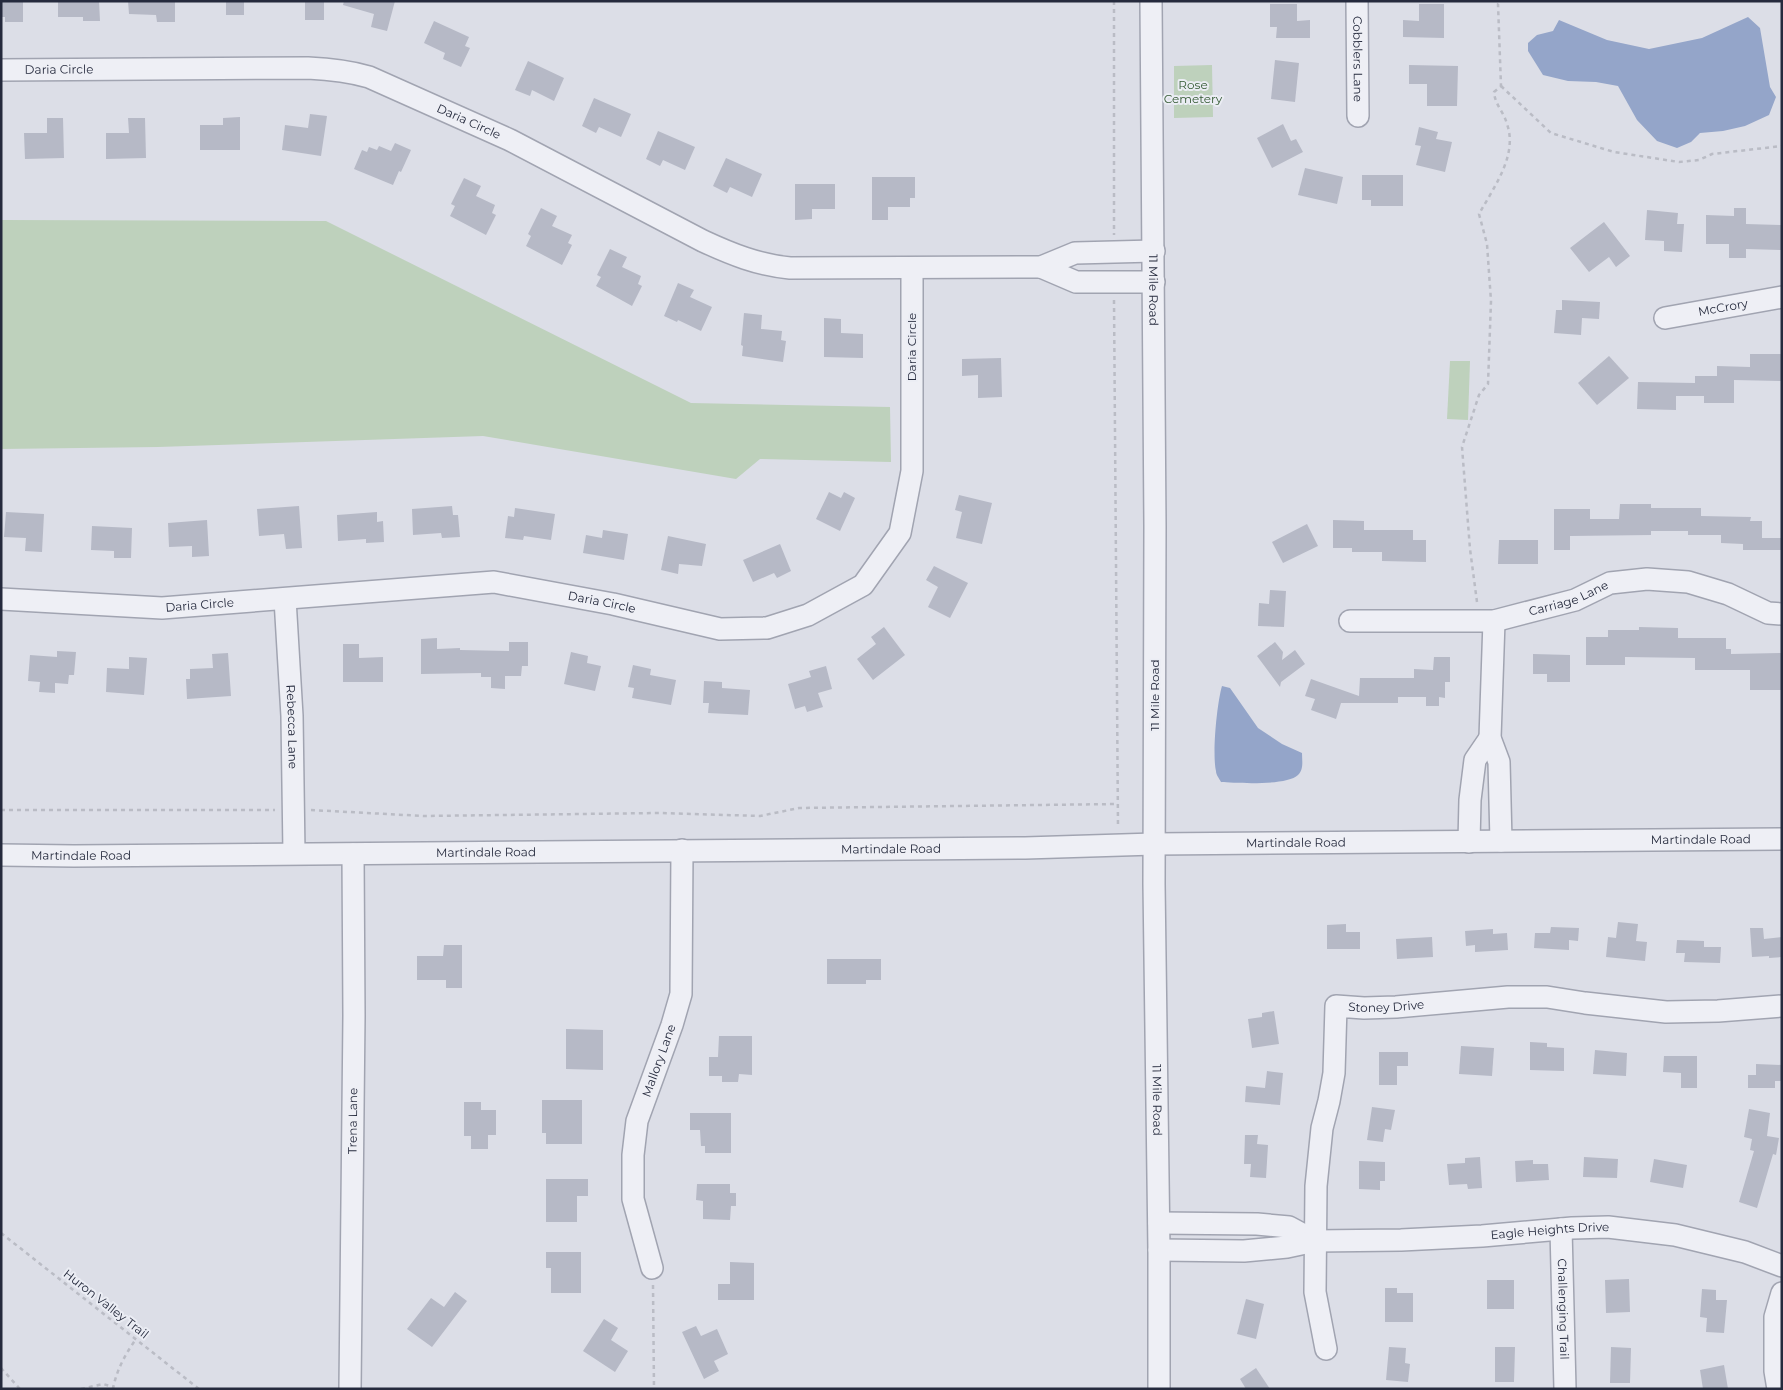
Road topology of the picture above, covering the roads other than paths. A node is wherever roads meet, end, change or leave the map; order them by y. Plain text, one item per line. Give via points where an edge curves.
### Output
1 (1151, 1) edge
2 (1357, 1) edge
3 (1, 70) edge
4 (1358, 116) dead end
5 (1154, 250) junction
6 (1041, 267) junction
7 (912, 268) junction
8 (1154, 282) junction
9 (1782, 297) edge
10 (1665, 318) dead end
11 (1, 599) edge
12 (285, 599) junction
13 (1782, 614) edge
14 (1487, 621) junction
15 (1350, 622) dead end
16 (1490, 738) junction
17 (1782, 839) edge
18 (1501, 841) junction
19 (1469, 842) junction
20 (1154, 844) junction
21 (682, 850) junction
22 (294, 853) junction
23 (353, 854) junction
24 (1, 855) edge
25 (1782, 1006) edge
26 (1159, 1223) junction
27 (1561, 1229) junction
28 (1315, 1240) junction
29 (1159, 1250) junction
30 (1782, 1266) edge
31 (652, 1268) road end
32 (1782, 1293) edge
33 (1326, 1349) dead end
34 (350, 1389) edge
35 (1159, 1389) edge
36 (1565, 1389) edge
37 (1778, 1389) edge

1 - 5 street, 11 Mile Road
2 - 4 street, Cobblers Lane
3 - 7 street, Daria Circle via 308,68 355,72 510,140 734,256 758,264 790,268
5 - 6 street, Daria Circle via 1075,253
5 - 8 street, 11 Mile Road
6 - 7 street, Daria Circle
6 - 8 street, Daria Circle via 1076,282
7 - 12 street, Daria Circle via 912,471 900,533 863,585 808,615 767,628 720,629 613,604 494,582
8 - 20 street, 11 Mile Road
9 - 10 street, McCrory
11 - 12 street, Daria Circle via 162,608
12 - 22 street, Rebecca Lane via 292,716
13 - 14 street, Carriage Lane via 1768,612 1728,594 1688,582 1647,578 1610,583 1574,600
14 - 15 street, Carriage Lane
14 - 16 street
16 - 18 street via 1499,762
16 - 19 street via 1475,760
17 - 18 street, Martindale Road
18 - 19 street, Martindale Road
19 - 20 street, Martindale Road
20 - 21 street, Martindale Road
20 - 26 street, 11 Mile Road
21 - 23 street, Martindale Road
21 - 31 street, Mallory Lane via 681,994 637,1121 633,1155 633,1199
22 - 23 street, Martindale Road
22 - 24 street, Martindale Road
23 - 34 street, Trena Lane
25 - 28 street, Stoney Drive via 1666,1012 1547,997 1508,997 1396,1007 1336,1006 1334,1073 1322,1128
26 - 28 street, Eagle Heights Drive via 1289,1227
26 - 29 street, 11 Mile Road
27 - 28 street, Eagle Heights Drive via 1401,1240
27 - 30 street, Eagle Heights Drive via 1608,1227 1675,1235 1745,1252
27 - 36 street, Challenging Trail
28 - 29 street, Eagle Heights Drive via 1287,1247 1244,1251
28 - 33 street, Stoney Drive via 1315,1292
29 - 35 street, 11 Mile Road
32 - 37 street via 1775,1317

